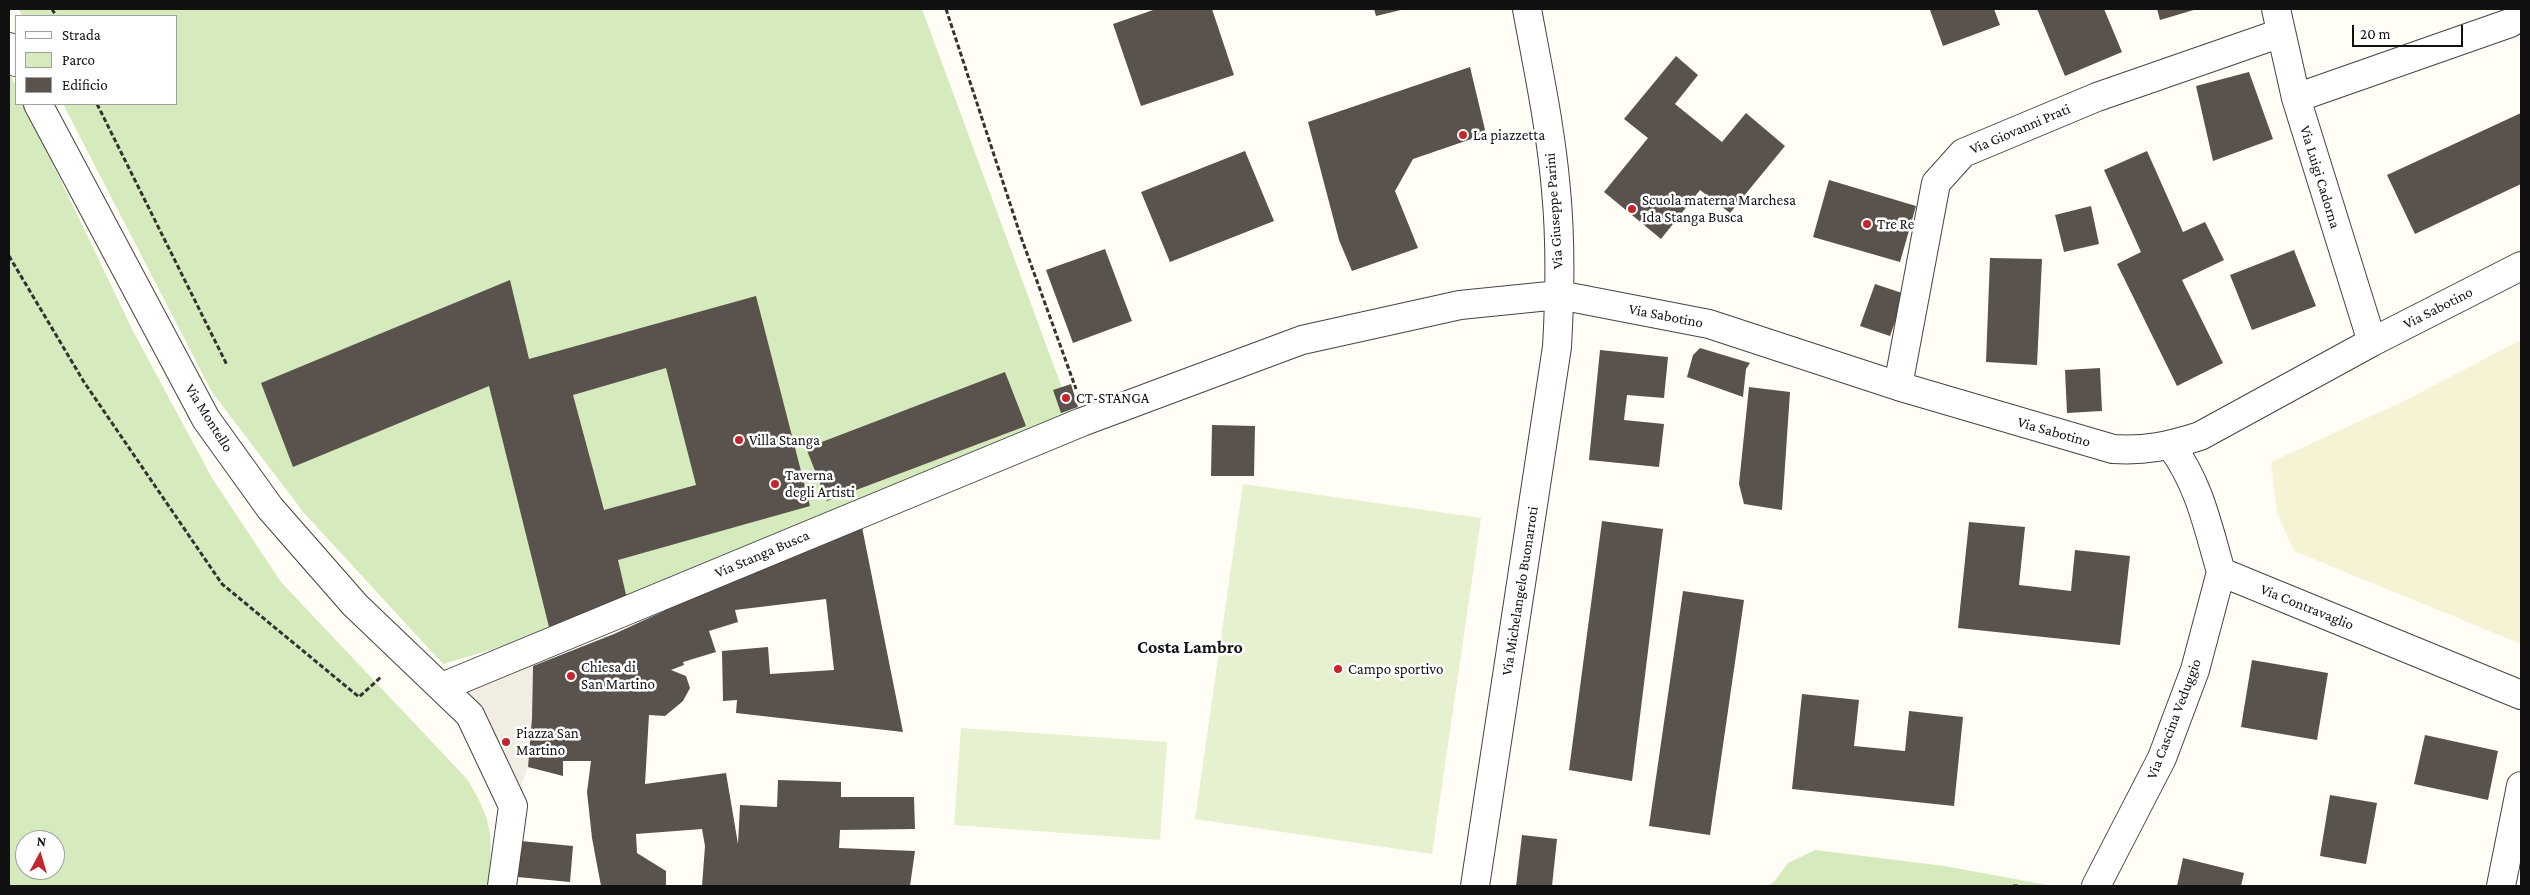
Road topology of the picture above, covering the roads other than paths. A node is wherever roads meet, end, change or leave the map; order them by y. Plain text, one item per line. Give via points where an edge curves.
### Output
1 (1527, 9) edge
2 (2521, 16) edge
3 (2278, 21) edge
4 (9, 47) edge
5 (15, 60) edge
6 (2296, 98) junction
7 (39, 105) edge
8 (2521, 266) edge
9 (1560, 295) junction
10 (2372, 342) junction
11 (1898, 386) junction
12 (1085, 421) joint
13 (2170, 446) junction
14 (2221, 572) junction
15 (442, 687) junction
16 (2521, 695) edge
17 (2521, 786) edge
18 (502, 886) edge
19 (1475, 886) edge
20 (2096, 886) edge
21 (2501, 886) edge

1 - 9 street, Via Giuseppe Parini via 1556,190
2 - 6 street via 2510,24
3 - 6 street, Via Luigi Cadorna
3 - 11 street, Via Giovanni Prati via 1963,153 1936,183
4 - 5 street
6 - 10 street, Via Luigi Cadorna
7 - 15 street, Via Montello via 206,419 270,508 355,605
8 - 10 street, Via Sabotino
9 - 11 street, Via Sabotino via 1710,324
9 - 12 street, Via Sabotino via 1460,305 1302,340
9 - 19 street, Via Michelangelo Buonarroti via 1558,347
10 - 13 street, Via Sabotino via 2200,436
11 - 13 street, Via Sabotino via 2113,449
12 - 15 street, Via Stanga Busca
13 - 14 street via 2188,469 2199,494
14 - 16 street, Via Contravaglio
14 - 20 street, Via Cascina Veduggio via 2195,670 2162,758
15 - 18 street, Via Montello via 470,715 513,806
17 - 21 street

